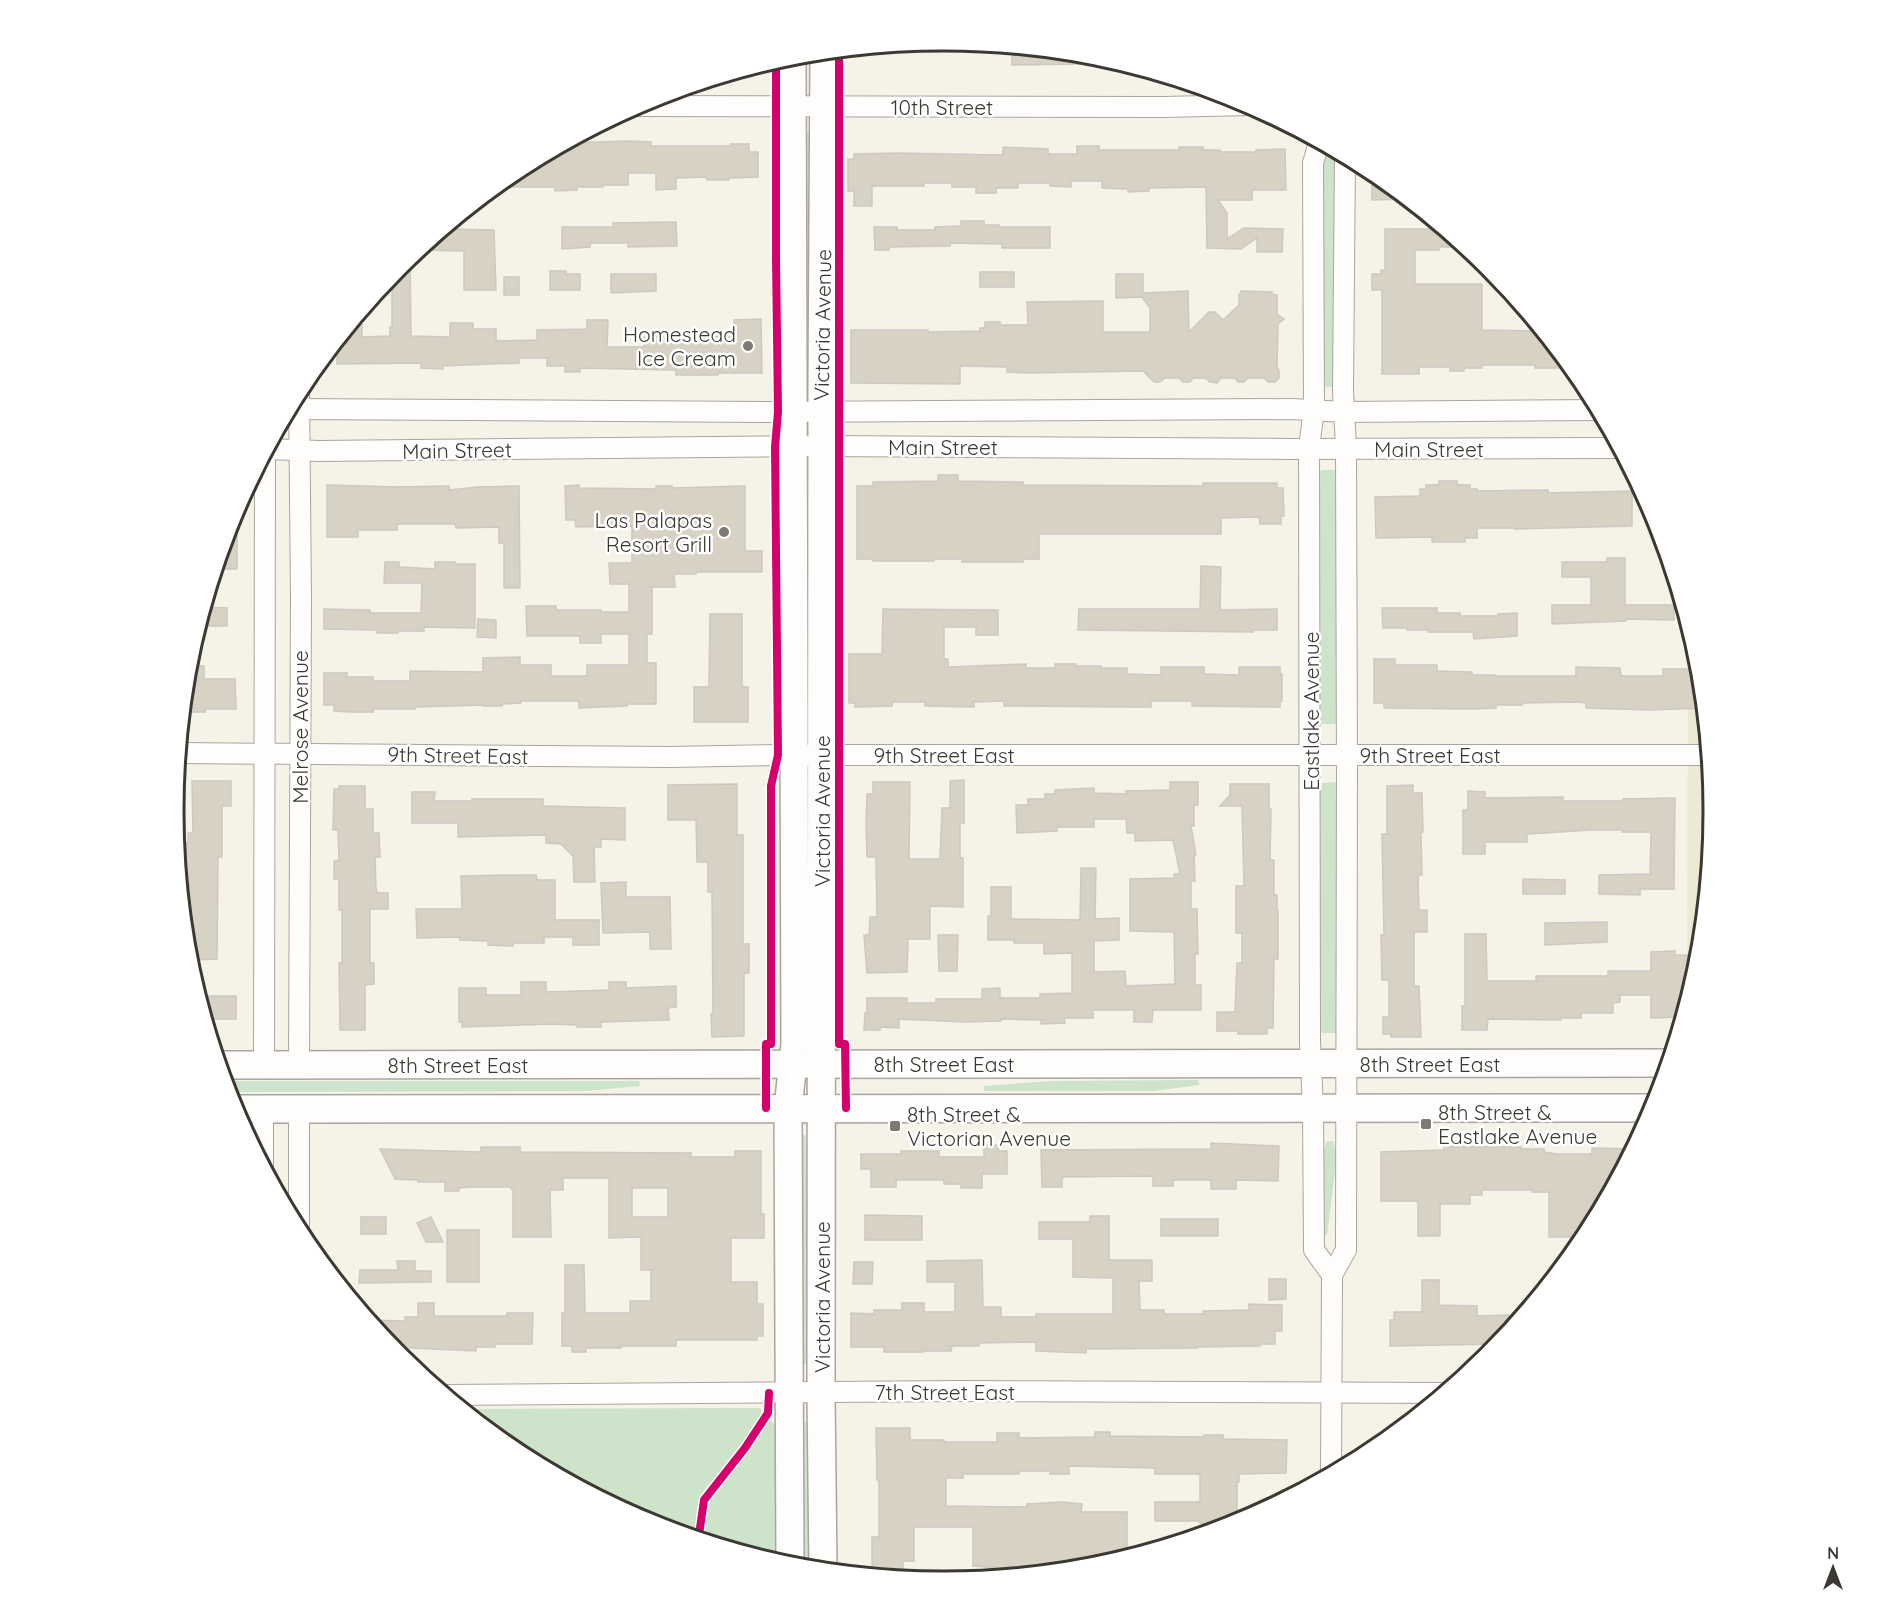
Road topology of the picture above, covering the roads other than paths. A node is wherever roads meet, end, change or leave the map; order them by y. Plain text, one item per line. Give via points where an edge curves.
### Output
1 (824, 61) edge
2 (792, 67) edge
3 (661, 106) edge
4 (791, 106) junction
5 (1225, 106) edge
6 (823, 107) junction
7 (1317, 149) edge
8 (1344, 165) edge
9 (303, 403) edge
10 (1314, 409) junction
11 (1589, 410) edge
12 (822, 411) junction
13 (297, 412) edge
14 (793, 412) junction
15 (1344, 412) junction
16 (794, 446) junction
17 (822, 446) junction
18 (1310, 448) junction
19 (1346, 448) junction
20 (1611, 448) edge
21 (275, 449) edge
22 (301, 450) junction
23 (265, 469) edge
24 (186, 753) edge
25 (264, 753) junction
26 (300, 753) junction
27 (794, 755) junction
28 (822, 755) junction
29 (1310, 755) junction
30 (1347, 755) junction
31 (1701, 755) edge
32 (1660, 1063) edge
33 (822, 1064) junction
34 (1311, 1064) junction
35 (1346, 1064) junction
36 (228, 1065) edge
37 (264, 1065) junction
38 (299, 1065) junction
39 (792, 1065) junction
40 (822, 1107) junction
41 (1313, 1107) junction
42 (1346, 1107) junction
43 (788, 1108) junction
44 (1643, 1108) edge
45 (244, 1109) edge
46 (263, 1109) junction
47 (299, 1109) junction
48 (263, 1149) edge
49 (299, 1213) edge
50 (1332, 1275) junction
51 (821, 1393) junction
52 (1332, 1393) junction
53 (1432, 1393) edge
54 (790, 1394) junction
55 (458, 1395) edge
56 (1331, 1465) edge
57 (790, 1555) edge
58 (823, 1561) edge

1 - 6 street, Victoria Avenue
2 - 4 street, Victoria Avenue
3 - 4 street, 10th Street
4 - 6 street, 10th Street
4 - 14 street, Victoria Avenue
5 - 6 street, 10th Street
6 - 12 street, Victoria Avenue
7 - 10 street, Eastlake Avenue via 1313,163
8 - 15 street, Eastlake Avenue
9 - 14 street, Main Street
10 - 12 street, Main Street
10 - 15 street, Main Street
10 - 18 street, Eastlake Avenue
11 - 15 street, Main Street
12 - 14 street, Main Street
12 - 17 street, Victoria Avenue
13 - 22 street, Melrose Avenue
14 - 16 street, Victoria Avenue
15 - 19 street, Eastlake Avenue
16 - 17 street, Main Street
16 - 22 street, Main Street
16 - 27 street, Victoria Avenue
17 - 18 street, Main Street
17 - 28 street, Victoria Avenue
18 - 19 street, Main Street
18 - 29 street, Eastlake Avenue
19 - 20 street, Main Street
19 - 30 street, Eastlake Avenue
21 - 22 street, Main Street
22 - 26 street, Melrose Avenue
23 - 25 street, Melrose Avenue
24 - 25 street, 9th Street East
25 - 26 street, 9th Street East
25 - 37 street, Melrose Avenue
26 - 27 street, 9th Street East
26 - 38 street, Melrose Avenue
27 - 28 street, 9th Street East
27 - 39 street, Victoria Avenue
28 - 29 street, 9th Street East
28 - 33 street, Victoria Avenue
29 - 30 street, 9th Street East
29 - 34 street, Eastlake Avenue
30 - 31 street, 9th Street East
30 - 35 street, Eastlake Avenue
32 - 35 street, 8th Street East
33 - 34 street, 8th Street East
33 - 39 street, 8th Street East
33 - 40 street, Victoria Avenue
34 - 35 street, 8th Street East
34 - 41 street, Eastlake Avenue
35 - 42 street, Eastlake Avenue
36 - 37 street, 8th Street East
37 - 38 street, 8th Street East
38 - 39 street, 8th Street East
39 - 43 street, Victoria Avenue
40 - 41 street, 8th Street East
40 - 43 street, 8th Street East
40 - 51 street, Victoria Avenue
41 - 42 street, 8th Street East
41 - 50 street, Eastlake Avenue via 1314,1250
42 - 44 street, 8th Street East
42 - 50 street, Eastlake Avenue via 1346,1250
43 - 47 street, 8th Street East
43 - 54 street, Victoria Avenue
45 - 46 street, 8th Street East
46 - 47 street, 8th Street East
46 - 48 street
47 - 49 street
50 - 52 street, Eastlake Avenue
51 - 52 street, 7th Street East
51 - 54 street, 7th Street East
51 - 58 street, Victoria Avenue
52 - 53 street, 7th Street East
52 - 56 street, Eastlake Avenue
54 - 55 street, 7th Street East
54 - 57 street, Victoria Avenue

